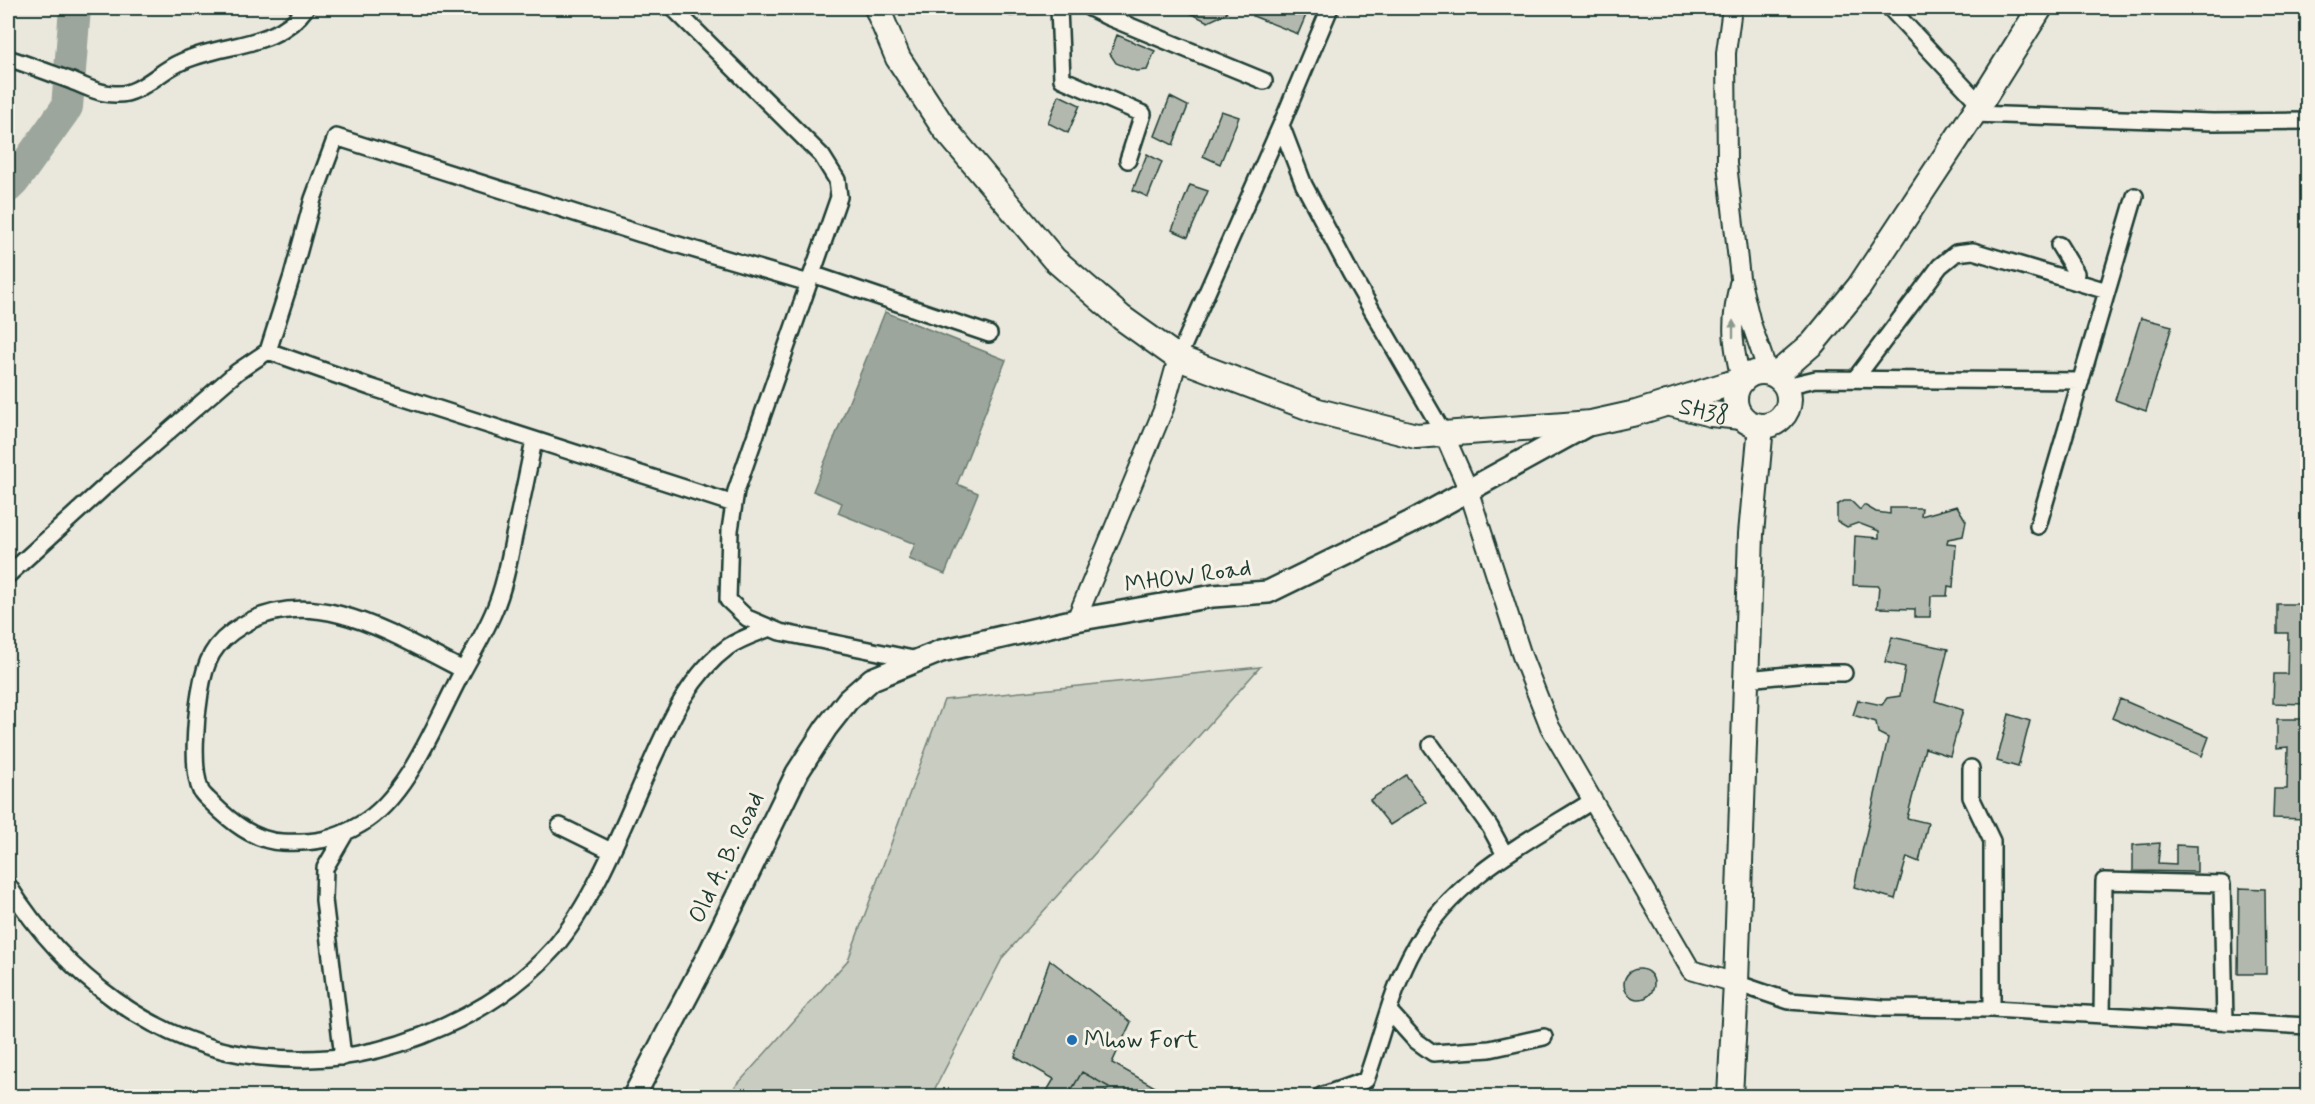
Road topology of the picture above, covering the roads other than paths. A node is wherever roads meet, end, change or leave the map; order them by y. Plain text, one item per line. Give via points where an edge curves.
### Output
1 (306, 8) edge
2 (673, 8) edge
3 (877, 8) edge
4 (1059, 8) edge
5 (1090, 8) edge
6 (1330, 8) edge
7 (1732, 8) edge
8 (1890, 8) edge
9 (2040, 8) edge
10 (8, 58) edge
11 (1264, 81) dead end
12 (1977, 109) junction
13 (2303, 119) edge
14 (1281, 125) junction
15 (1128, 160) dead end
16 (2135, 196) dead end
17 (2059, 245) dead end
18 (810, 278) junction
19 (1740, 278) junction
20 (2075, 281) junction
21 (2107, 291) junction
22 (989, 334) dead end
23 (268, 351) junction
24 (1178, 358) junction
25 (1777, 378) junction
26 (1741, 380) junction
27 (1855, 380) junction
28 (2081, 381) junction
29 (1667, 403) junction
30 (1751, 422) junction
31 (1591, 423) junction
32 (1444, 434) junction
33 (534, 440) junction
34 (1468, 489) junction
35 (734, 504) junction
36 (2038, 526) dead end
37 (8, 575) edge
38 (1076, 620) junction
39 (770, 628) junction
40 (918, 660) junction
41 (897, 668) joint
42 (463, 670) junction
43 (1844, 673) dead end
44 (1747, 679) junction
45 (1431, 745) dead end
46 (1971, 768) dead end
47 (1592, 801) junction
48 (560, 826) dead end
49 (346, 832) junction
50 (611, 851) junction
51 (1505, 855) junction
52 (8, 885) edge
53 (1736, 983) junction
54 (1992, 1009) junction
55 (1389, 1011) junction
56 (2102, 1015) junction
57 (2225, 1022) junction
58 (2307, 1026) edge
59 (1544, 1037) dead end
60 (343, 1057) junction
61 (634, 1096) edge
62 (1321, 1096) edge
63 (1730, 1096) edge

1 - 10 street via 263,40 204,52 131,93 103,93
2 - 18 street via 789,121 822,156 837,180 840,197
3 - 24 main road, SH38 via 898,58 944,128 1054,260 1122,318
4 - 15 street via 1062,79 1143,114
5 - 11 street
6 - 14 street
7 - 19 street via 1726,53 1727,164
8 - 12 street
9 - 12 main road
12 - 13 street via 2213,122
12 - 25 main road via 1859,287 1813,343
14 - 24 street
14 - 32 street via 1304,185
16 - 21 street
17 - 20 street via 2076,273
18 - 22 street
18 - 23 street via 641,234 336,137
18 - 35 street via 742,469
19 - 25 street via 1751,323
26 -> 19 street via 1733,343 1733,313
20 - 21 street
20 - 27 street via 1973,251 1956,253 1940,266
21 - 28 street
23 - 33 street
23 - 37 street via 237,372
24 - 32 main road, SH38 via 1318,411 1416,436
24 - 38 street via 1164,408
25 - 26 main road, SH38 / SH38 via 1754,372
25 - 27 street
25 - 30 main road, SH38 / SH38 via 1789,395 1785,413 1779,420
26 - 29 main road, SH38
26 - 30 main road, SH38 / SH38 via 1734,402
27 - 28 street
28 - 36 street
29 - 30 main road, SH38 / SH38
29 - 31 main road, SH38
30 - 44 main road, SH38
31 - 32 main road, SH38
31 - 34 main road, MHOW Road
32 - 34 street
33 - 35 street
33 - 42 street via 508,564 494,610
34 - 38 main road, MHOW Road via 1411,522 1268,592 1213,596
34 - 47 street via 1522,656 1550,727
35 - 39 street via 728,600 747,618
38 - 40 main road, MHOW Road via 941,651
39 - 40 street
39 - 50 street via 725,649 688,690 669,722
40 - 41 main road, MHOW Road
41 - 61 main road, Old A. B. Road via 872,679 848,700 797,773
42 - 49 street via 407,778 363,823
42 - 49 street via 358,619 308,609 281,609 252,620 225,636 213,650 203,673 196,729 201,792 249,833 275,842 331,840
43 - 44 street
44 - 53 main road, SH38
45 - 51 street via 1490,827
46 - 54 street via 1971,797 1992,841
47 - 51 street
47 - 53 street via 1691,970
48 - 50 street
49 - 60 street via 325,868 324,900
50 - 60 street via 586,901 555,947 514,986 459,1020 420,1038
51 - 55 street via 1459,890 1433,917 1414,948
52 - 60 street via 25,912 66,960 111,997 152,1023 242,1056 308,1061
53 - 54 street via 1789,1001 1883,1008
53 - 63 main road, SH38
54 - 56 street
55 - 59 street via 1415,1040 1433,1053 1490,1049
55 - 62 street via 1366,1080
56 - 57 street
56 - 57 street via 2103,881 2222,884
57 - 58 street

